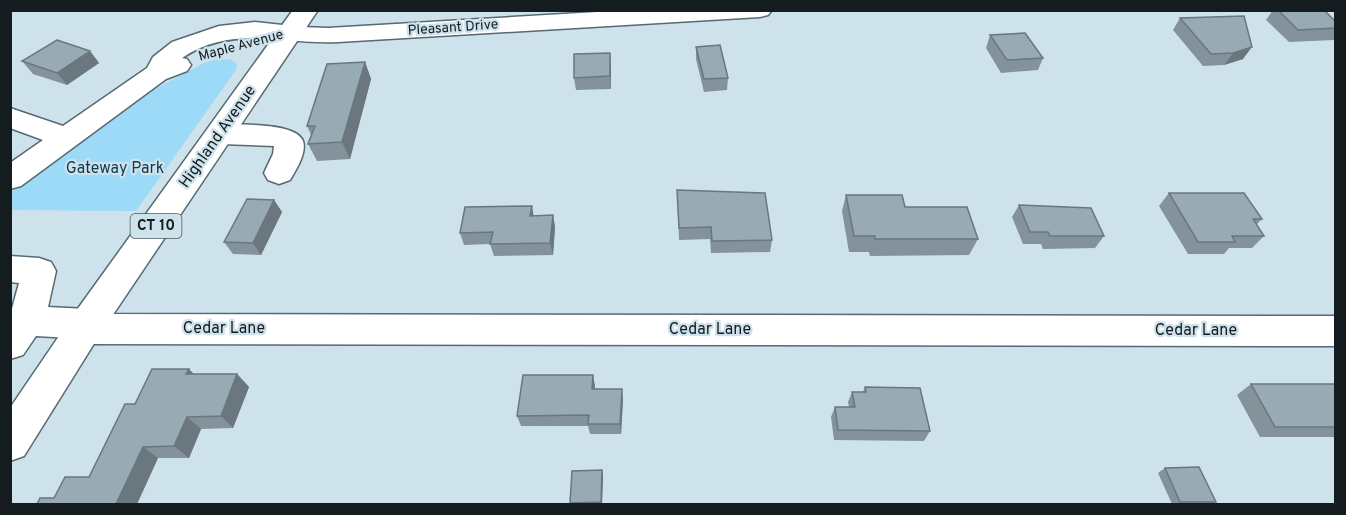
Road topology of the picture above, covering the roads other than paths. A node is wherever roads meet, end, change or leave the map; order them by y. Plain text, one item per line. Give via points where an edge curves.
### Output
1 (760, 10) edge
2 (521, 17) edge
3 (298, 22) edge
4 (10, 117) edge
5 (221, 134) junction
6 (65, 138) junction
7 (279, 173) dead end
8 (10, 178) edge
9 (10, 269) edge
10 (86, 327) junction
11 (1335, 331) edge
12 (19, 333) edge
13 (10, 443) edge

1 - 2 main road, Pleasant Drive
2 - 3 main road, Pleasant Drive via 363,33
3 - 5 main road, Highland Avenue / CT 10
3 - 6 main road, Maple Avenue via 157,73
4 - 6 main road
5 - 7 main road via 280,137 289,142
5 - 10 main road, Highland Avenue / CT 10
6 - 8 main road, Maple Avenue
9 - 12 main road via 39,271
10 - 11 main road, Cedar Lane
10 - 12 main road, Cedar Lane
10 - 13 main road, Highland Avenue / CT 10

